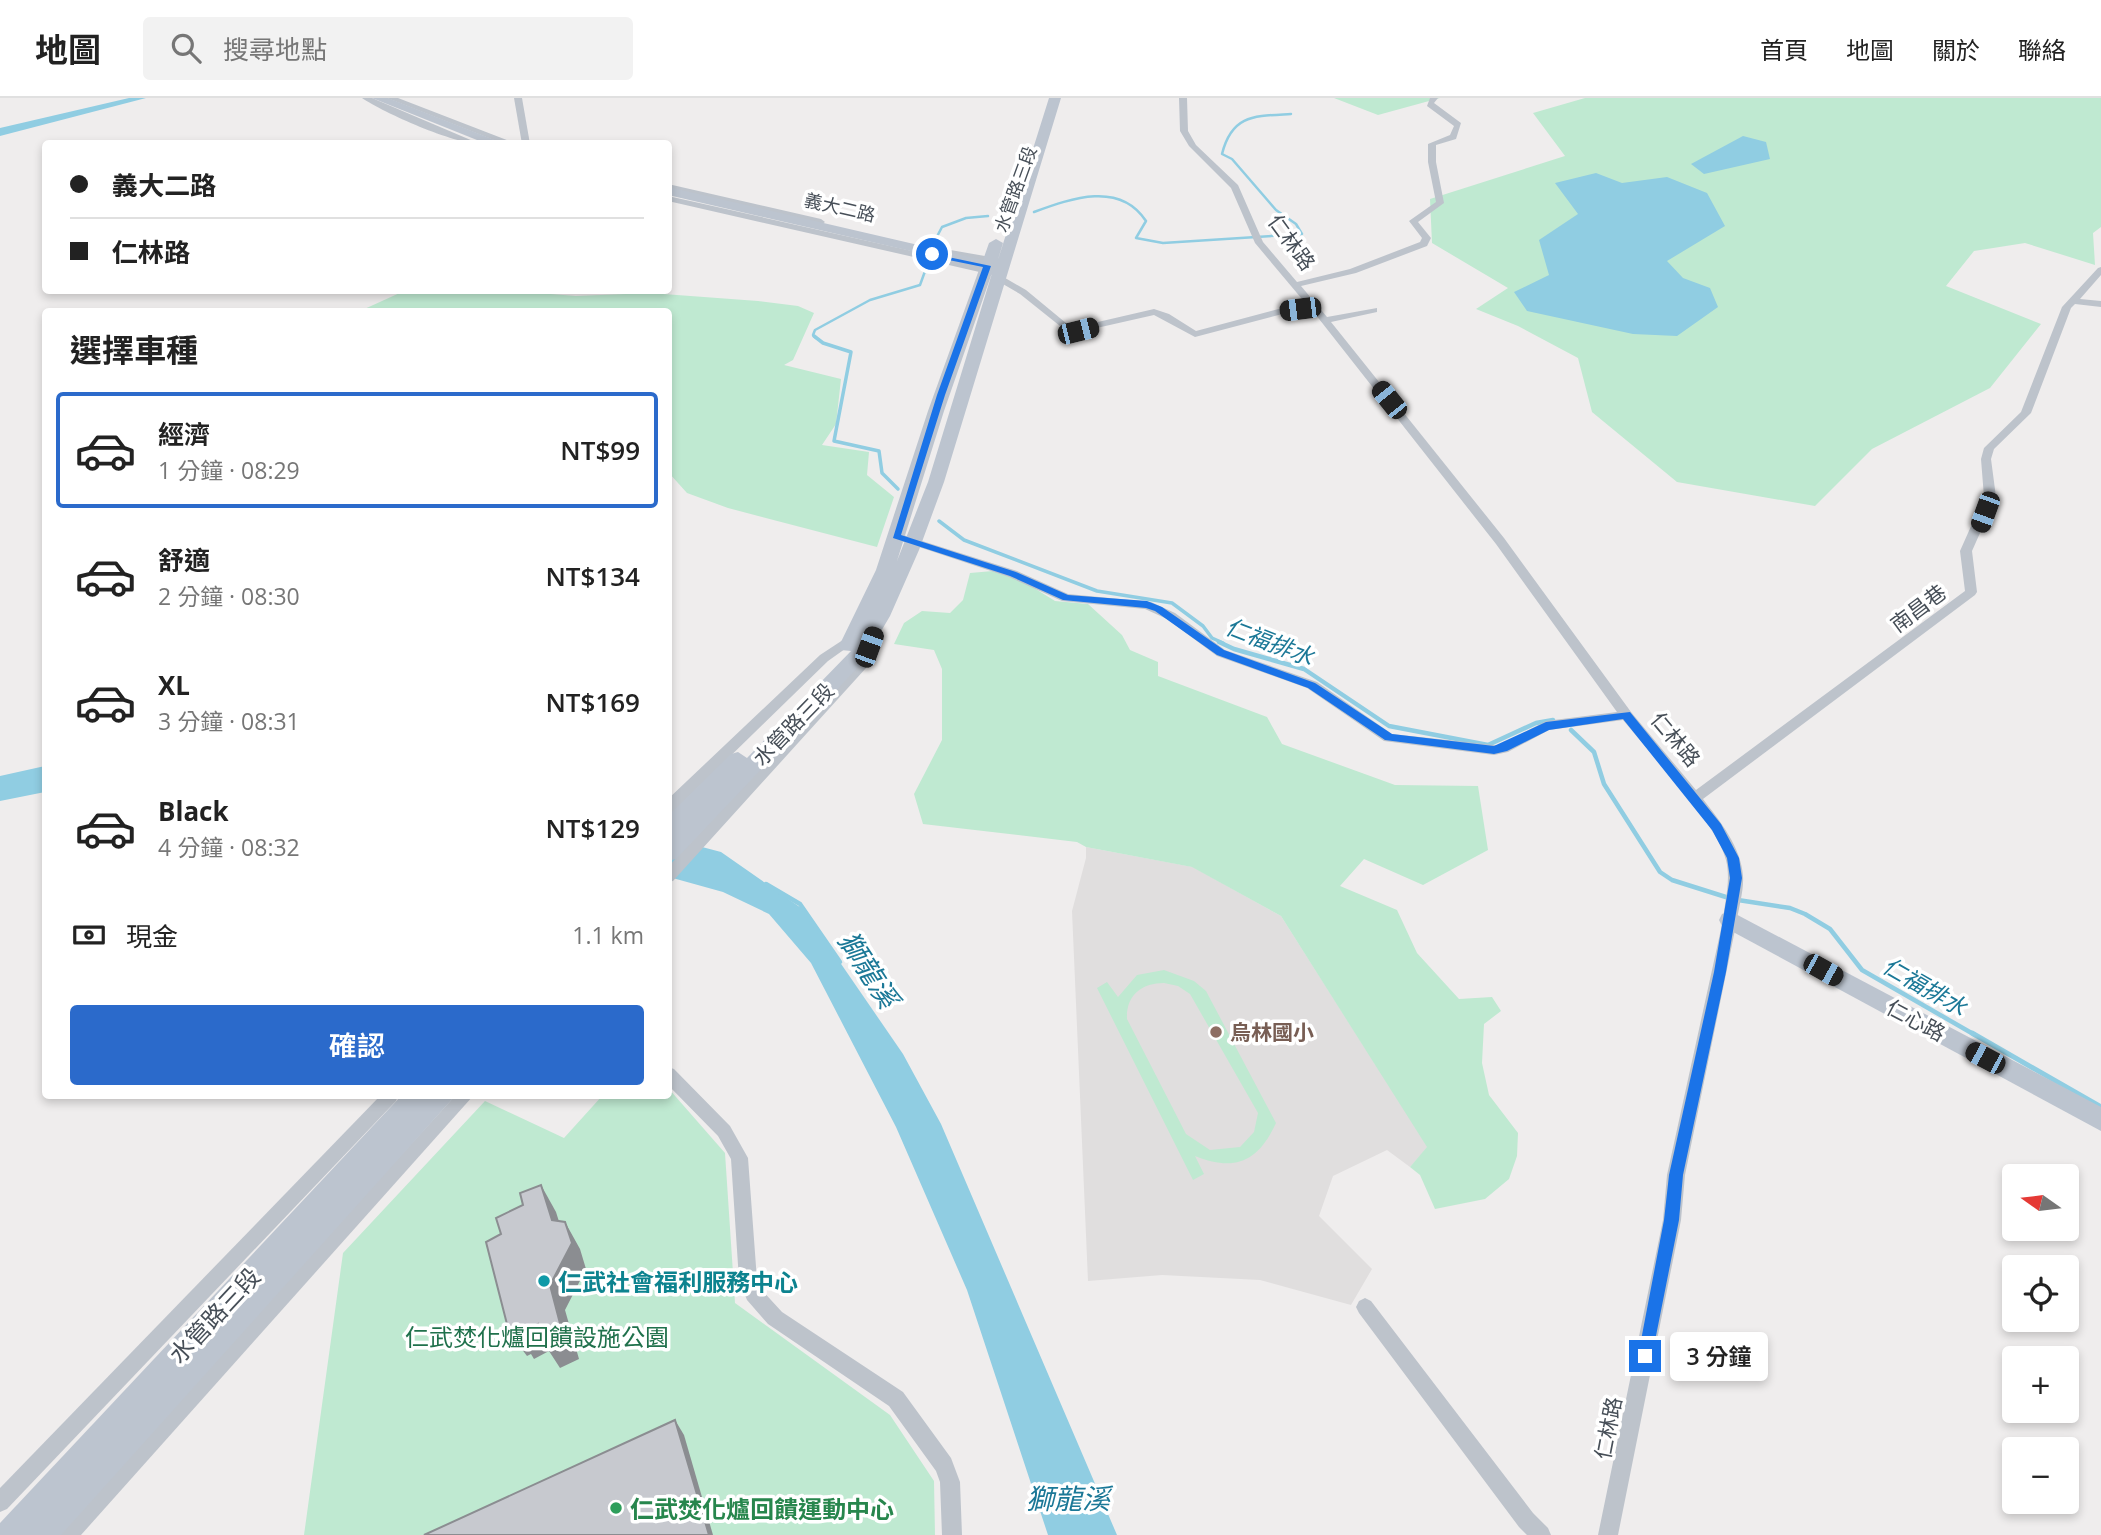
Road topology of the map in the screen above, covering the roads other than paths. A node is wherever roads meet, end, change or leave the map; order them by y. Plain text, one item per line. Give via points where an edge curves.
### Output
1 (366, 98) edge
2 (378, 98) edge
3 (391, 98) edge
4 (518, 98) edge
5 (1047, 98) edge
6 (1055, 98) edge
7 (1183, 98) edge
8 (1434, 98) edge
9 (466, 140) edge
10 (488, 140) edge
11 (502, 140) edge
12 (525, 140) edge
13 (672, 190) edge
14 (672, 199) edge
15 (995, 268) junction
16 (2101, 270) edge
17 (1294, 285) junction
18 (2072, 301) junction
19 (2101, 304) edge
20 (1314, 307) junction
21 (1374, 310) dead end
22 (1325, 320) junction
23 (896, 536) junction
24 (915, 542) junction
25 (1626, 715) junction
26 (1695, 798) junction
27 (691, 811) edge
28 (672, 827) edge
29 (672, 846) edge
30 (672, 866) edge
31 (1731, 914) junction
32 (672, 1078) edge
33 (387, 1099) edge
34 (413, 1099) edge
35 (440, 1099) edge
36 (462, 1099) edge
37 (2101, 1120) edge
38 (1365, 1307) dead end
39 (0, 1502) edge
40 (10, 1535) edge
41 (40, 1535) edge
42 (67, 1535) edge
43 (951, 1535) edge
44 (1541, 1535) edge
45 (1608, 1535) edge

1 - 9 street
2 - 10 main road
3 - 11 street
4 - 12 street
5 - 15 main road, 水管路三段
6 - 15 main road
7 - 17 street, 仁林路 via 1184,131 1235,187 1259,243
8 - 17 street via 1430,104 1458,125 1453,136 1432,144 1440,203 1413,221 1427,238 1424,244 1353,271
13 - 15 main road, 義大二路
14 - 15 street, 義大二路
15 - 20 street via 1070,331 1154,312 1168,314 1195,334
15 - 23 main road, 水管路三段 via 941,395
15 - 24 main road, 水管路三段 via 965,392
16 - 18 street, 南昌巷
17 - 20 street, 仁林路
18 - 19 street
18 - 26 street, 南昌巷 via 2026,413 1989,448 1990,497 1966,551 1971,592
20 - 22 street, 仁林路
21 - 22 street
22 - 25 street, 仁林路 via 1500,541
23 - 24 street
23 - 27 main road, 水管路三段 via 855,636 842,656
24 - 25 street via 1013,574 1066,598 1159,609 1221,653 1312,685 1389,737 1494,750 1546,726
24 - 27 main road, 水管路三段 via 876,628 856,659
25 - 26 street, 仁林路
26 - 31 street, 仁林路 via 1733,858
27 - 28 main road
27 - 29 main road
27 - 30 street
31 - 37 main road, 仁心路
31 - 45 street, 仁林路
32 - 43 street via 724,1131 739,1158 748,1280 753,1294 775,1318 897,1399 944,1465 950,1482
33 - 39 street, 水管路三段
34 - 40 main road, 水管路三段
35 - 41 main road, 水管路三段
36 - 42 street, 水管路三段
38 - 44 street

